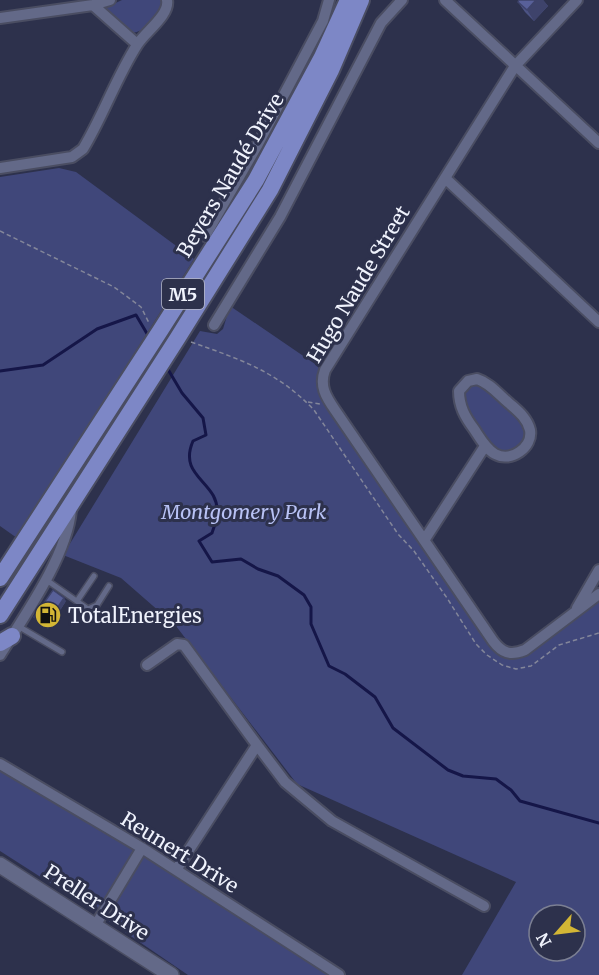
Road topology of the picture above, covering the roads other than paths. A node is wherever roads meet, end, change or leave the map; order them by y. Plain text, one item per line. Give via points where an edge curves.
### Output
1 (110, 0) edge
2 (167, 0) edge
3 (329, 0) edge
4 (348, 0) edge
5 (361, 0) edge
6 (402, 0) edge
7 (445, 0) edge
8 (577, 0) edge
9 (93, 5) junction
10 (0, 18) edge
11 (137, 45) junction
12 (515, 66) junction
13 (599, 143) edge
14 (0, 168) edge
15 (445, 178) junction
16 (205, 236) dead end
17 (599, 322) edge
18 (214, 325) dead end
19 (485, 446) junction
20 (71, 504) junction
21 (425, 539) junction
22 (22, 544) junction
23 (38, 554) junction
24 (599, 570) edge
25 (94, 576) dead end
26 (0, 578) edge
27 (45, 579) junction
28 (109, 585) dead end
29 (599, 594) edge
30 (77, 602) junction
31 (574, 613) junction
32 (0, 614) edge
33 (10, 635) edge
34 (62, 652) dead end
35 (0, 656) edge
36 (147, 665) dead end
37 (257, 745) junction
38 (0, 764) edge
39 (142, 848) junction
40 (0, 866) edge
41 (176, 870) junction
42 (484, 906) dead end
43 (95, 926) junction
44 (164, 973) edge
45 (339, 975) edge

1 - 9 street
2 - 11 street via 166,11
3 - 16 street, Beyers Naudé Drive via 323,21 264,134
4 - 22 main road, Beyers Naudé Drive / M5 via 282,134
5 - 20 main road, Beyers Naudé Drive / M5 via 282,168 184,340
6 - 18 street via 381,23 280,217
7 - 12 street
8 - 12 street, Hugo Naude Street
9 - 10 street
9 - 11 street
11 - 14 street via 78,154
12 - 13 street
12 - 15 street, Hugo Naude Street
15 - 17 street
15 - 21 street, Hugo Naude Street via 325,370 322,385 330,403
19 - 19 street via 459,401 459,391 468,381 485,382 521,414 530,428 525,447 513,455 495,454
19 - 21 street
20 - 23 main road, Beyers Naudé Drive / M5
20 - 27 street, Beyers Naudé Drive via 68,532
21 - 31 street, Hugo Naude Street via 498,648 507,654 525,650
22 - 23 main road
22 - 26 main road, Beyers Naudé Drive / M5
23 - 32 main road, Beyers Naudé Drive / M5
24 - 31 street
25 - 30 lane
27 - 30 lane
27 - 33 street, Beyers Naudé Drive
28 - 30 lane via 92,608
29 - 31 street, Hugo Naude Street
33 - 34 lane
33 - 35 street, Beyers Naudé Drive
36 - 37 street via 177,644 184,645
37 - 41 street
37 - 42 street via 285,782 332,821
38 - 39 street, Reunert Drive
39 - 41 street, Reunert Drive
39 - 43 street
40 - 43 main road, Preller Drive
41 - 45 street, Reunert Drive
43 - 44 main road, Preller Drive

